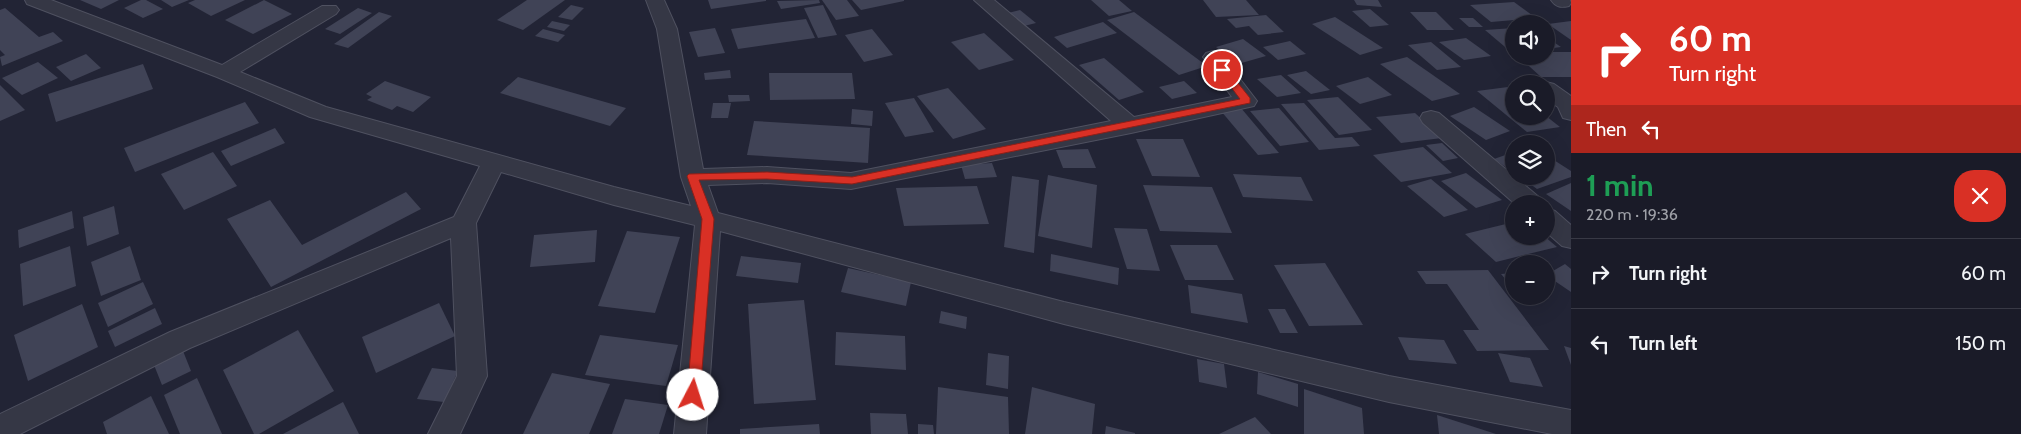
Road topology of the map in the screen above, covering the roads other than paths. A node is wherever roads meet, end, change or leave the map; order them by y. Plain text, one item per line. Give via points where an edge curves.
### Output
1 (36, 0) edge
2 (655, 0) edge
3 (983, 0) edge
4 (329, 10) dead end
5 (1213, 57) dead end
6 (224, 73) junction
7 (1555, 95) edge
8 (1571, 113) edge
9 (1430, 118) dead end
10 (1131, 126) junction
11 (494, 162) junction
12 (693, 176) junction
13 (1520, 195) edge
14 (708, 219) junction
15 (463, 223) junction
16 (1555, 225) edge
17 (1571, 238) edge
18 (1571, 424) edge
19 (0, 429) edge
20 (444, 434) edge
21 (690, 434) edge

1 - 6 street
2 - 12 street via 668,29
3 - 10 street
4 - 6 street
5 - 10 street via 1246,101
6 - 11 street via 318,112
7 - 8 street via 1568,104
9 - 13 street
10 - 12 street via 852,181 767,175
11 - 14 street
11 - 15 street
12 - 14 street
14 - 18 street via 1064,313 1389,389
14 - 21 street
15 - 19 street via 180,340
15 - 20 street via 472,376
16 - 17 street

